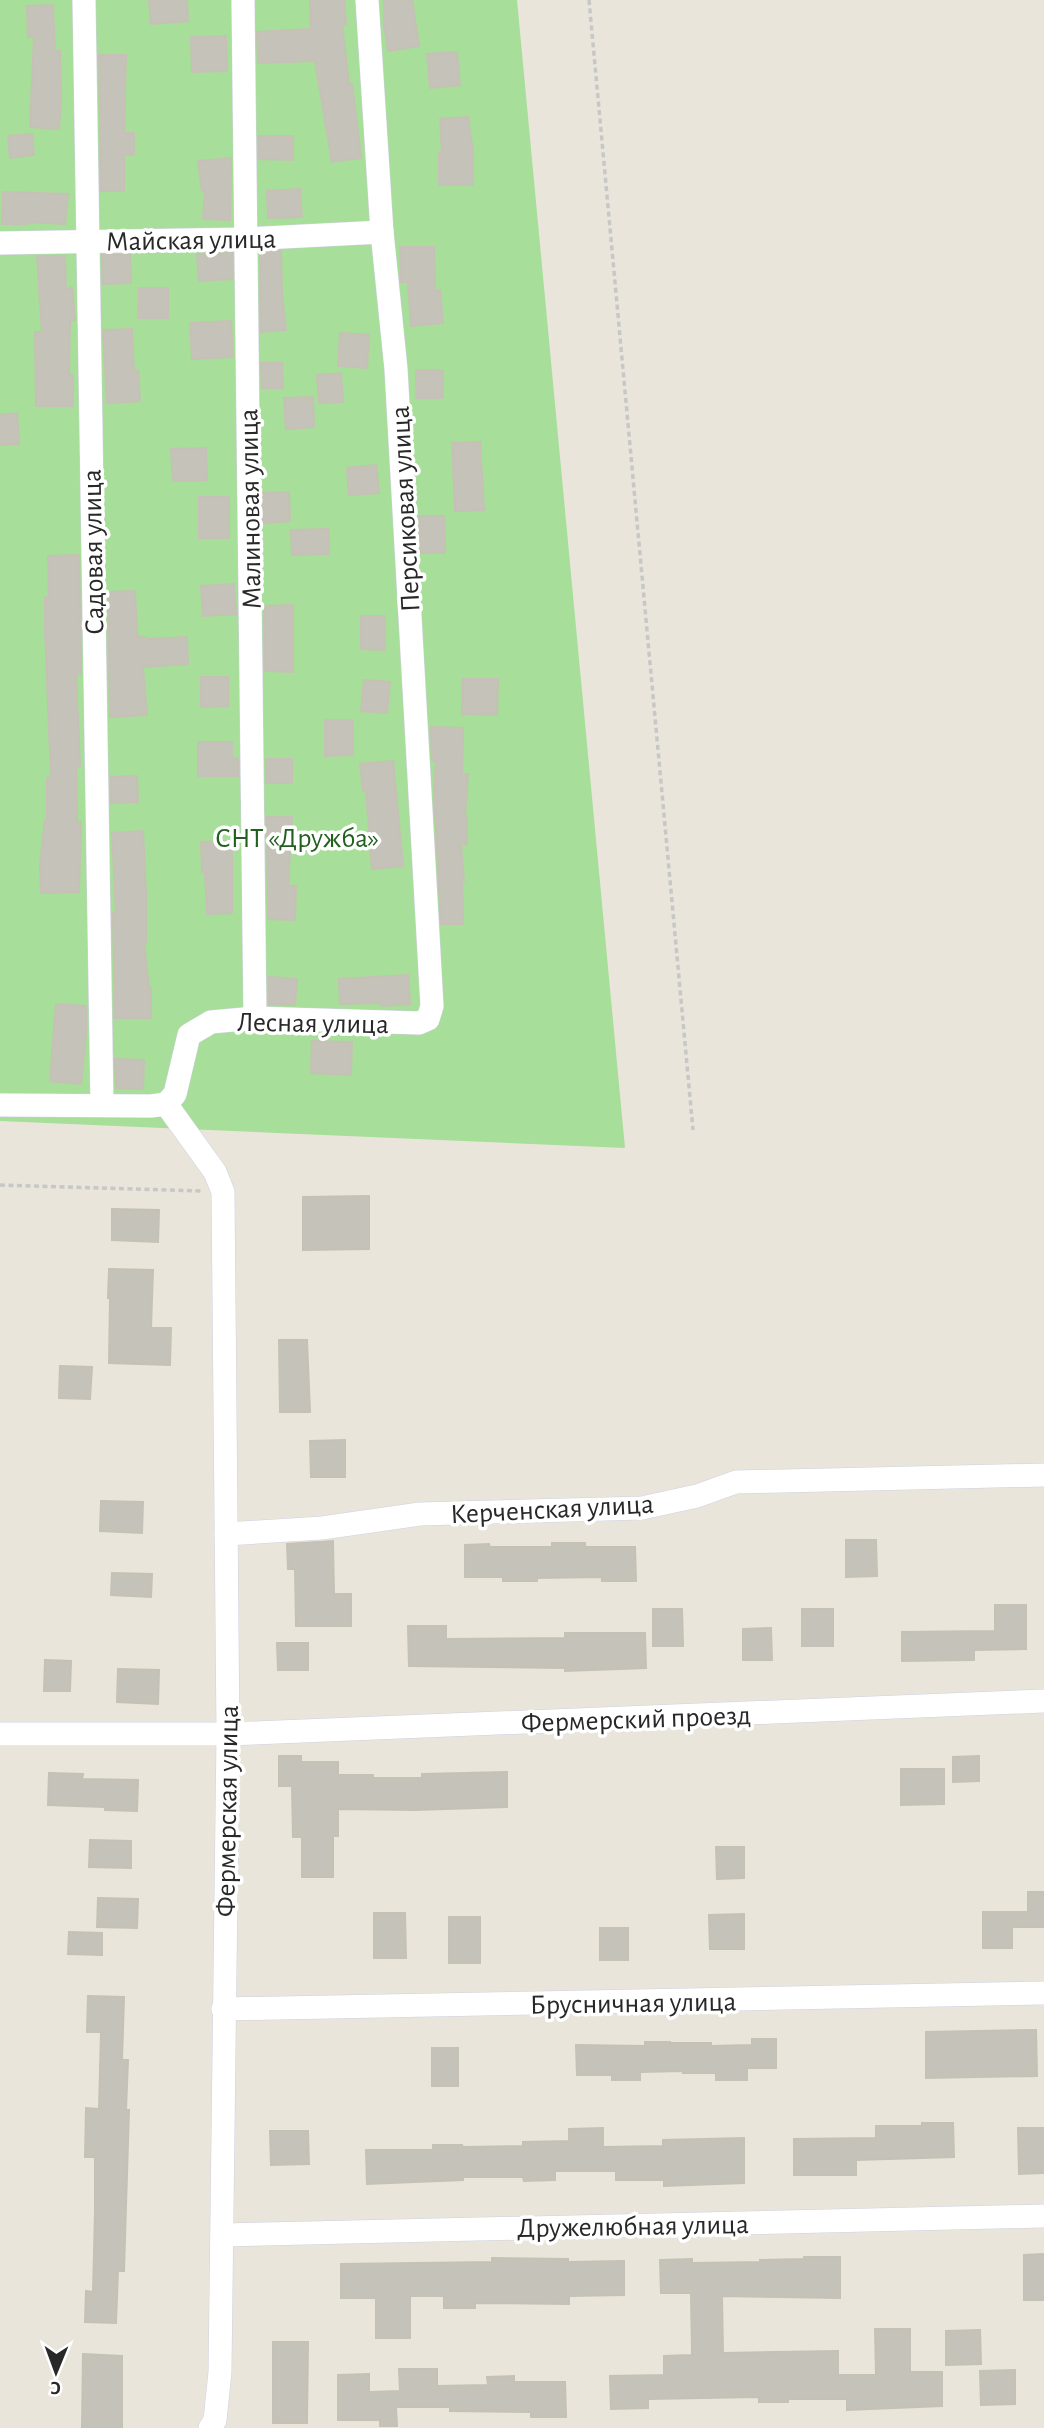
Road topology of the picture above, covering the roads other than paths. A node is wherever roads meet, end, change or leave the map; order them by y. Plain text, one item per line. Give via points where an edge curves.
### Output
1 (84, 0) edge
2 (243, 0) edge
3 (367, 0) edge
4 (382, 232) junction
5 (246, 239) junction
6 (87, 241) junction
7 (0, 243) edge
8 (255, 1018) junction
9 (428, 1019) joint
10 (166, 1104) junction
11 (0, 1105) edge
12 (102, 1105) junction
13 (1044, 1475) edge
14 (226, 1534) junction
15 (1044, 1701) edge
16 (0, 1734) edge
17 (228, 1734) junction
18 (1044, 1993) edge
19 (223, 2009) junction
20 (1044, 2216) edge
21 (222, 2235) junction
22 (210, 2428) edge

1 - 6 street, Садовая улица
2 - 5 street, Малиновая улица
3 - 4 street, Персиковая улица
4 - 5 street, Майская улица
4 - 9 street, Персиковая улица via 396,369 432,1006
5 - 6 street, Майская улица
5 - 8 street, Малиновая улица
6 - 7 street, Майская улица
6 - 12 street, Садовая улица
8 - 9 street, Лесная улица via 419,1023
8 - 10 street, Лесная улица via 211,1022 189,1035 175,1094
10 - 12 street
10 - 14 street, Фермерская улица via 215,1172 223,1192
11 - 12 street
13 - 14 street, Керченская улица via 736,1482 642,1508 420,1514 322,1528
14 - 17 street, Фермерская улица
15 - 17 street, Фермерский проезд
16 - 17 street, Фермерский проезд
17 - 19 street, Фермерская улица
18 - 19 street, Брусничная улица
19 - 21 street, Фермерская улица
20 - 21 street, Дружелюбная улица
21 - 22 street, Фермерская улица via 220,2372 215,2420

